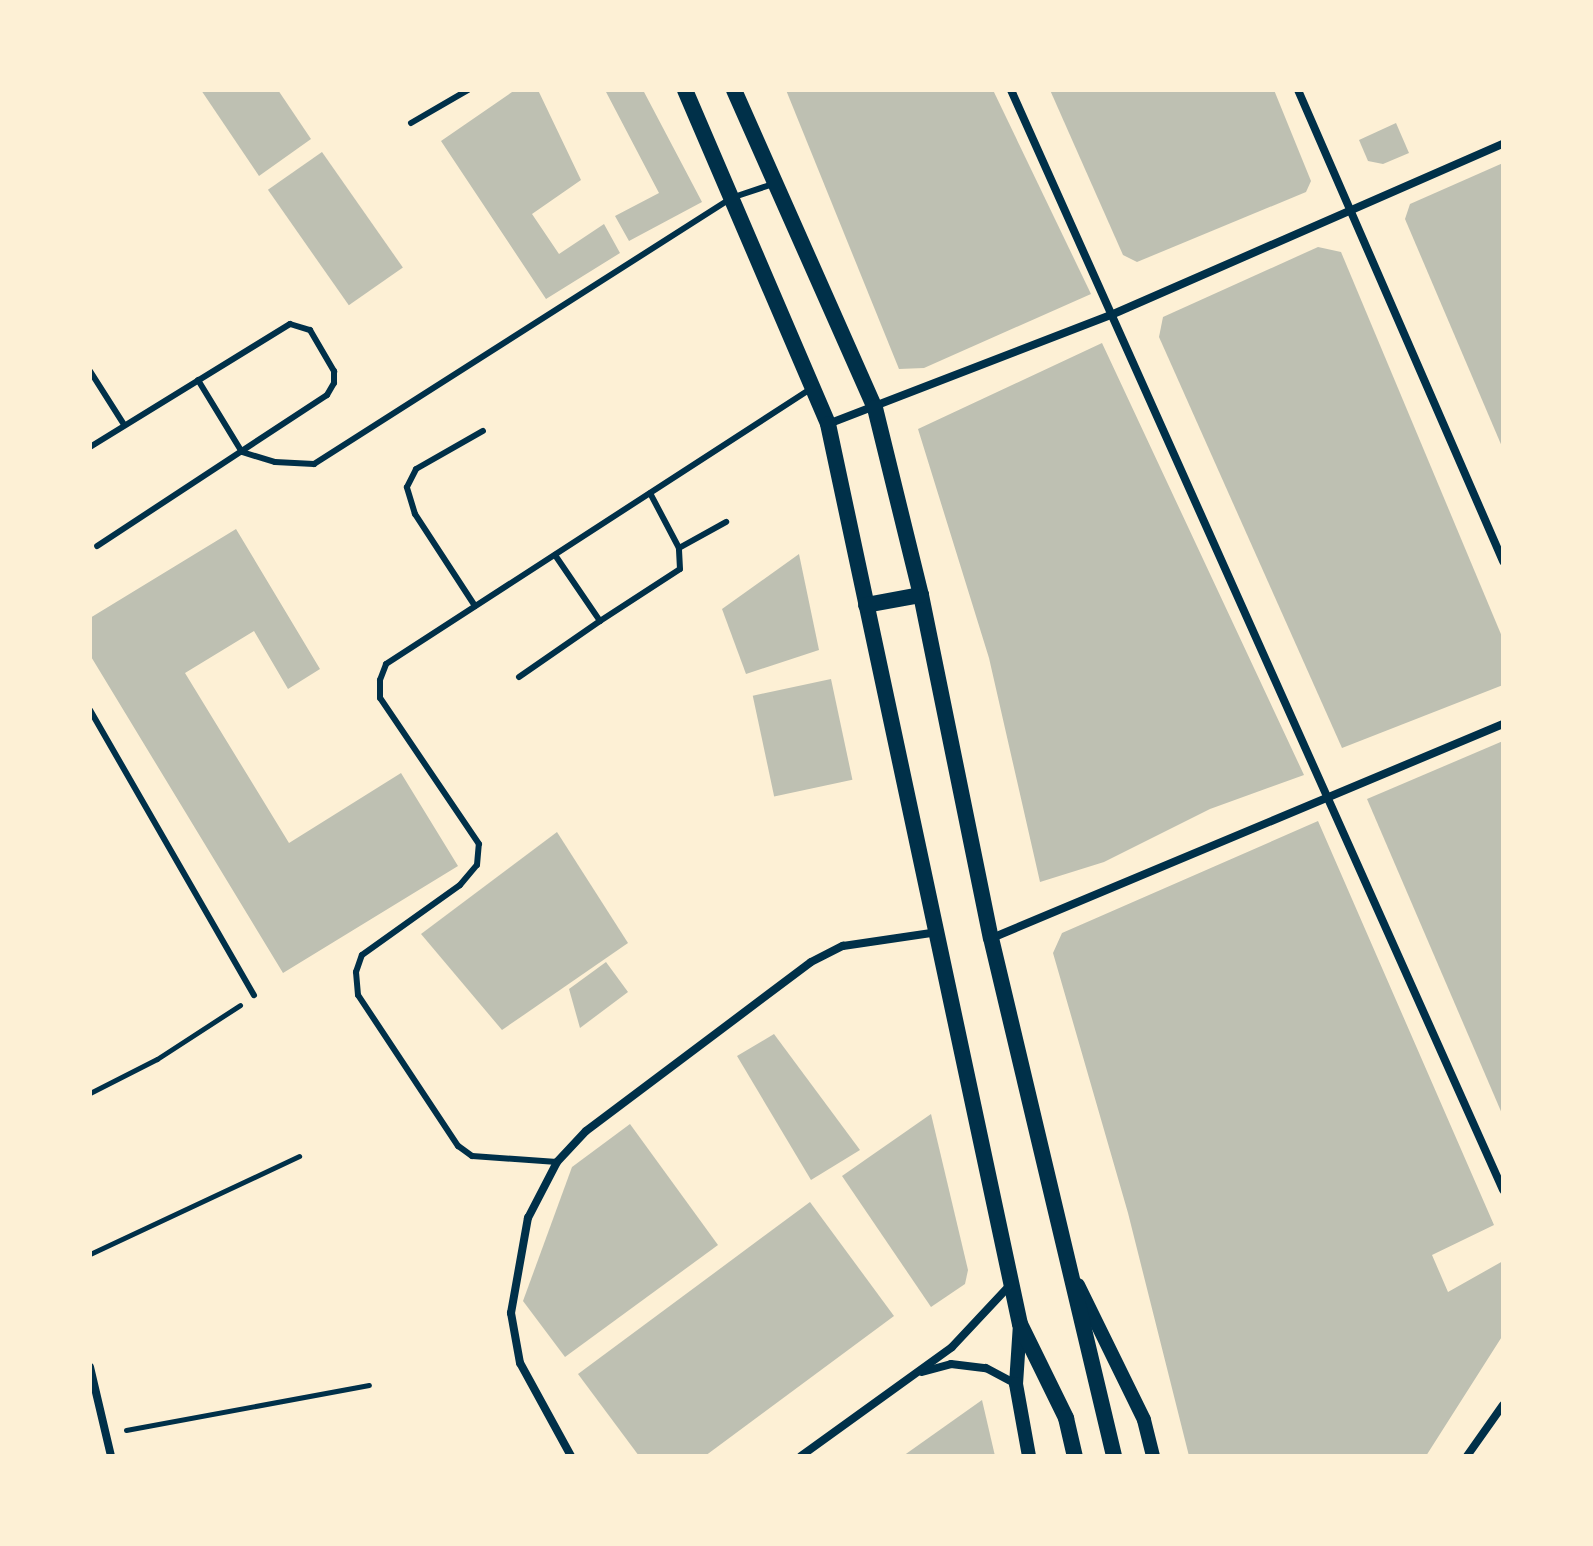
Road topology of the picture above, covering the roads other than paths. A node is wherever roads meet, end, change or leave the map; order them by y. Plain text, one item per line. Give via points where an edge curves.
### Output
1 (468, 90) edge
2 (685, 90) edge
3 (734, 90) edge
4 (1011, 90) edge
5 (1298, 90) edge
6 (411, 123) dead end
7 (1503, 144) edge
8 (773, 184) junction
9 (731, 198) junction
10 (1351, 207) junction
11 (1111, 315) junction
12 (90, 371) edge
13 (198, 380) junction
14 (812, 388) junction
15 (875, 408) junction
16 (123, 423) junction
17 (828, 424) junction
18 (483, 431) dead end
19 (90, 447) edge
20 (242, 452) junction
21 (650, 493) junction
22 (726, 522) dead end
23 (97, 546) dead end
24 (679, 548) junction
25 (555, 555) junction
26 (1503, 561) edge
27 (921, 595) junction
28 (866, 605) junction
29 (475, 606) junction
30 (600, 621) junction
31 (519, 677) dead end
32 (90, 710) edge
33 (1503, 724) edge
34 (1325, 799) junction
35 (938, 932) junction
36 (991, 938) junction
37 (254, 995) road end
38 (557, 1162) junction
39 (1503, 1190) edge
40 (1071, 1271) junction
41 (1011, 1284) junction
42 (1020, 1324) junction
43 (90, 1367) edge
44 (918, 1374) junction
45 (1016, 1384) junction
46 (1503, 1405) edge
47 (111, 1456) edge
48 (571, 1456) edge
49 (801, 1456) edge
50 (1029, 1456) edge
51 (1075, 1456) edge
52 (1114, 1456) edge
53 (1153, 1456) edge
54 (1467, 1456) edge

1 - 6 lane
2 - 9 main road
3 - 8 main road
4 - 11 street
5 - 10 street
7 - 10 street
8 - 9 lane
8 - 15 main road
9 - 14 main road
9 - 20 lane via 314,464 275,462
10 - 11 street
10 - 26 street
11 - 15 street
11 - 34 street
12 - 16 lane
13 - 16 lane
13 - 20 lane
13 - 20 lane via 290,324 310,330 334,371 334,383 327,395
14 - 17 main road
14 - 21 lane
15 - 17 street
15 - 27 main road
16 - 19 lane
17 - 28 main road
18 - 29 lane via 416,469 407,487 415,514
20 - 23 lane
21 - 24 lane
21 - 25 lane
22 - 24 lane
24 - 30 lane via 680,569
25 - 29 lane
25 - 30 lane
27 - 28 main road
27 - 36 main road
28 - 35 main road
29 - 38 lane via 386,664 380,698 479,844 477,865 460,885 362,955 356,972 358,995 458,1146 472,1156
30 - 31 lane
32 - 37 lane
33 - 34 street
34 - 36 street
34 - 39 street
35 - 38 street via 843,946 811,962 586,1131
35 - 41 main road
36 - 40 main road
38 - 48 street via 528,1218 511,1313 520,1363
40 - 52 main road
40 - 53 street via 1144,1420
41 - 42 main road
41 - 44 street via 974,1327
42 - 45 street
42 - 51 main road via 1066,1418
43 - 47 street
44 - 45 street via 951,1364 986,1368
44 - 49 street
45 - 50 street
46 - 54 street

